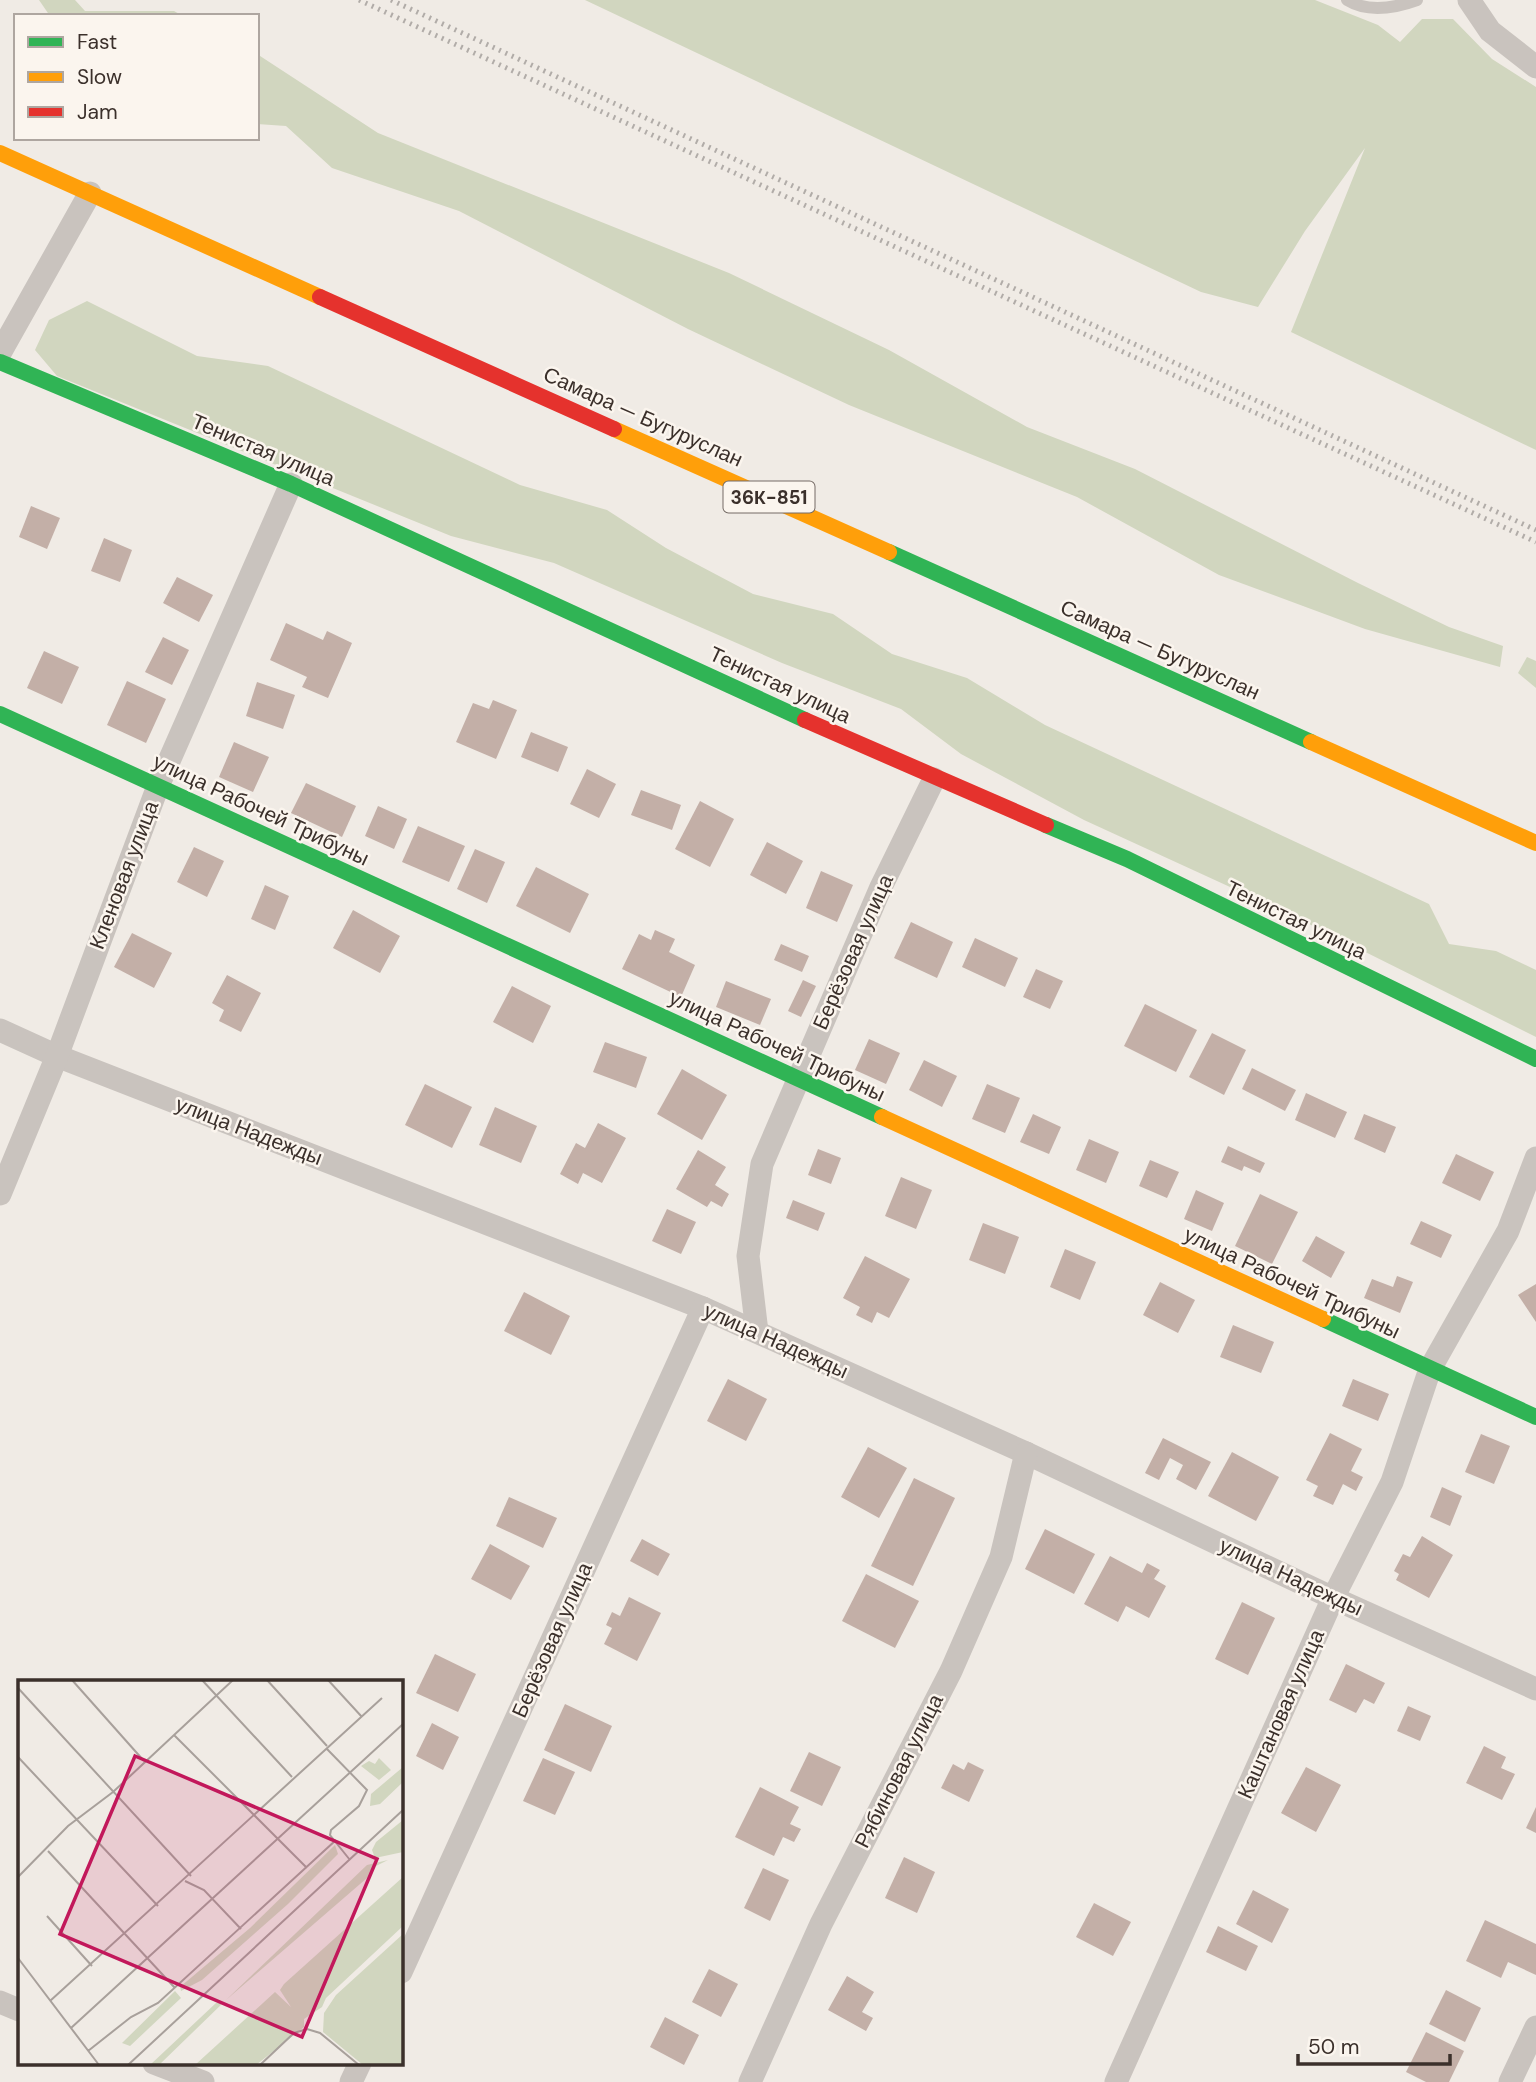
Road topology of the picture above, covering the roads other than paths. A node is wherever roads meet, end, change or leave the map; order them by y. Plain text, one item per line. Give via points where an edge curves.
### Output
1 (1347, 0) edge
2 (1417, 0) edge
3 (1469, 0) edge
4 (1536, 67) edge
5 (0, 153) edge
6 (90, 193) junction
7 (0, 353) edge
8 (0, 362) edge
9 (290, 484) junction
10 (0, 714) edge
11 (934, 779) junction
12 (158, 786) junction
13 (1536, 843) edge
14 (0, 1030) edge
15 (57, 1056) junction
16 (1536, 1059) edge
17 (797, 1079) junction
18 (1536, 1158) edge
19 (0, 1194) edge
20 (703, 1308) junction
21 (757, 1332) junction
22 (1430, 1369) junction
23 (1536, 1418) edge
24 (1026, 1453) junction
25 (1333, 1598) junction
26 (1536, 1689) edge
27 (402, 1970) edge
28 (1536, 2027) edge
29 (157, 2064) edge
30 (360, 2064) edge
31 (203, 2082) edge
32 (351, 2082) edge
33 (750, 2082) edge
34 (1116, 2082) edge
35 (1510, 2082) edge

1 - 2 lane via 1392,9
3 - 4 street via 1490,30
5 - 6 street, Самара — Бугуруслан / 36К-851
6 - 7 street
6 - 13 street, Самара — Бугуруслан / 36К-851
8 - 9 street, Тенистая улица
9 - 11 street, Тенистая улица
9 - 12 street, Кленовая улица
10 - 12 street, улица Рабочей Трибуны
11 - 16 street, Тенистая улица via 1127,859
11 - 17 street, Берёзовая улица
12 - 15 street, Кленовая улица
12 - 17 street, улица Рабочей Трибуны
14 - 15 street, улица Надежды
15 - 19 street, Кленовая улица
15 - 20 street, улица Надежды
17 - 21 street, Берёзовая улица via 762,1164 748,1256
17 - 22 street, улица Рабочей Трибуны
18 - 22 street, Каштановая улица via 1508,1231
20 - 21 street, улица Надежды
20 - 27 street, Берёзовая улица
21 - 24 street, улица Надежды
22 - 23 street, улица Рабочей Трибуны
22 - 25 street, Каштановая улица via 1392,1482
24 - 25 street, улица Надежды
24 - 33 street, Рябиновая улица via 1001,1557 957,1658 821,1924
25 - 26 street, улица Надежды
25 - 34 street, Каштановая улица
28 - 35 street
29 - 31 street
30 - 32 street

